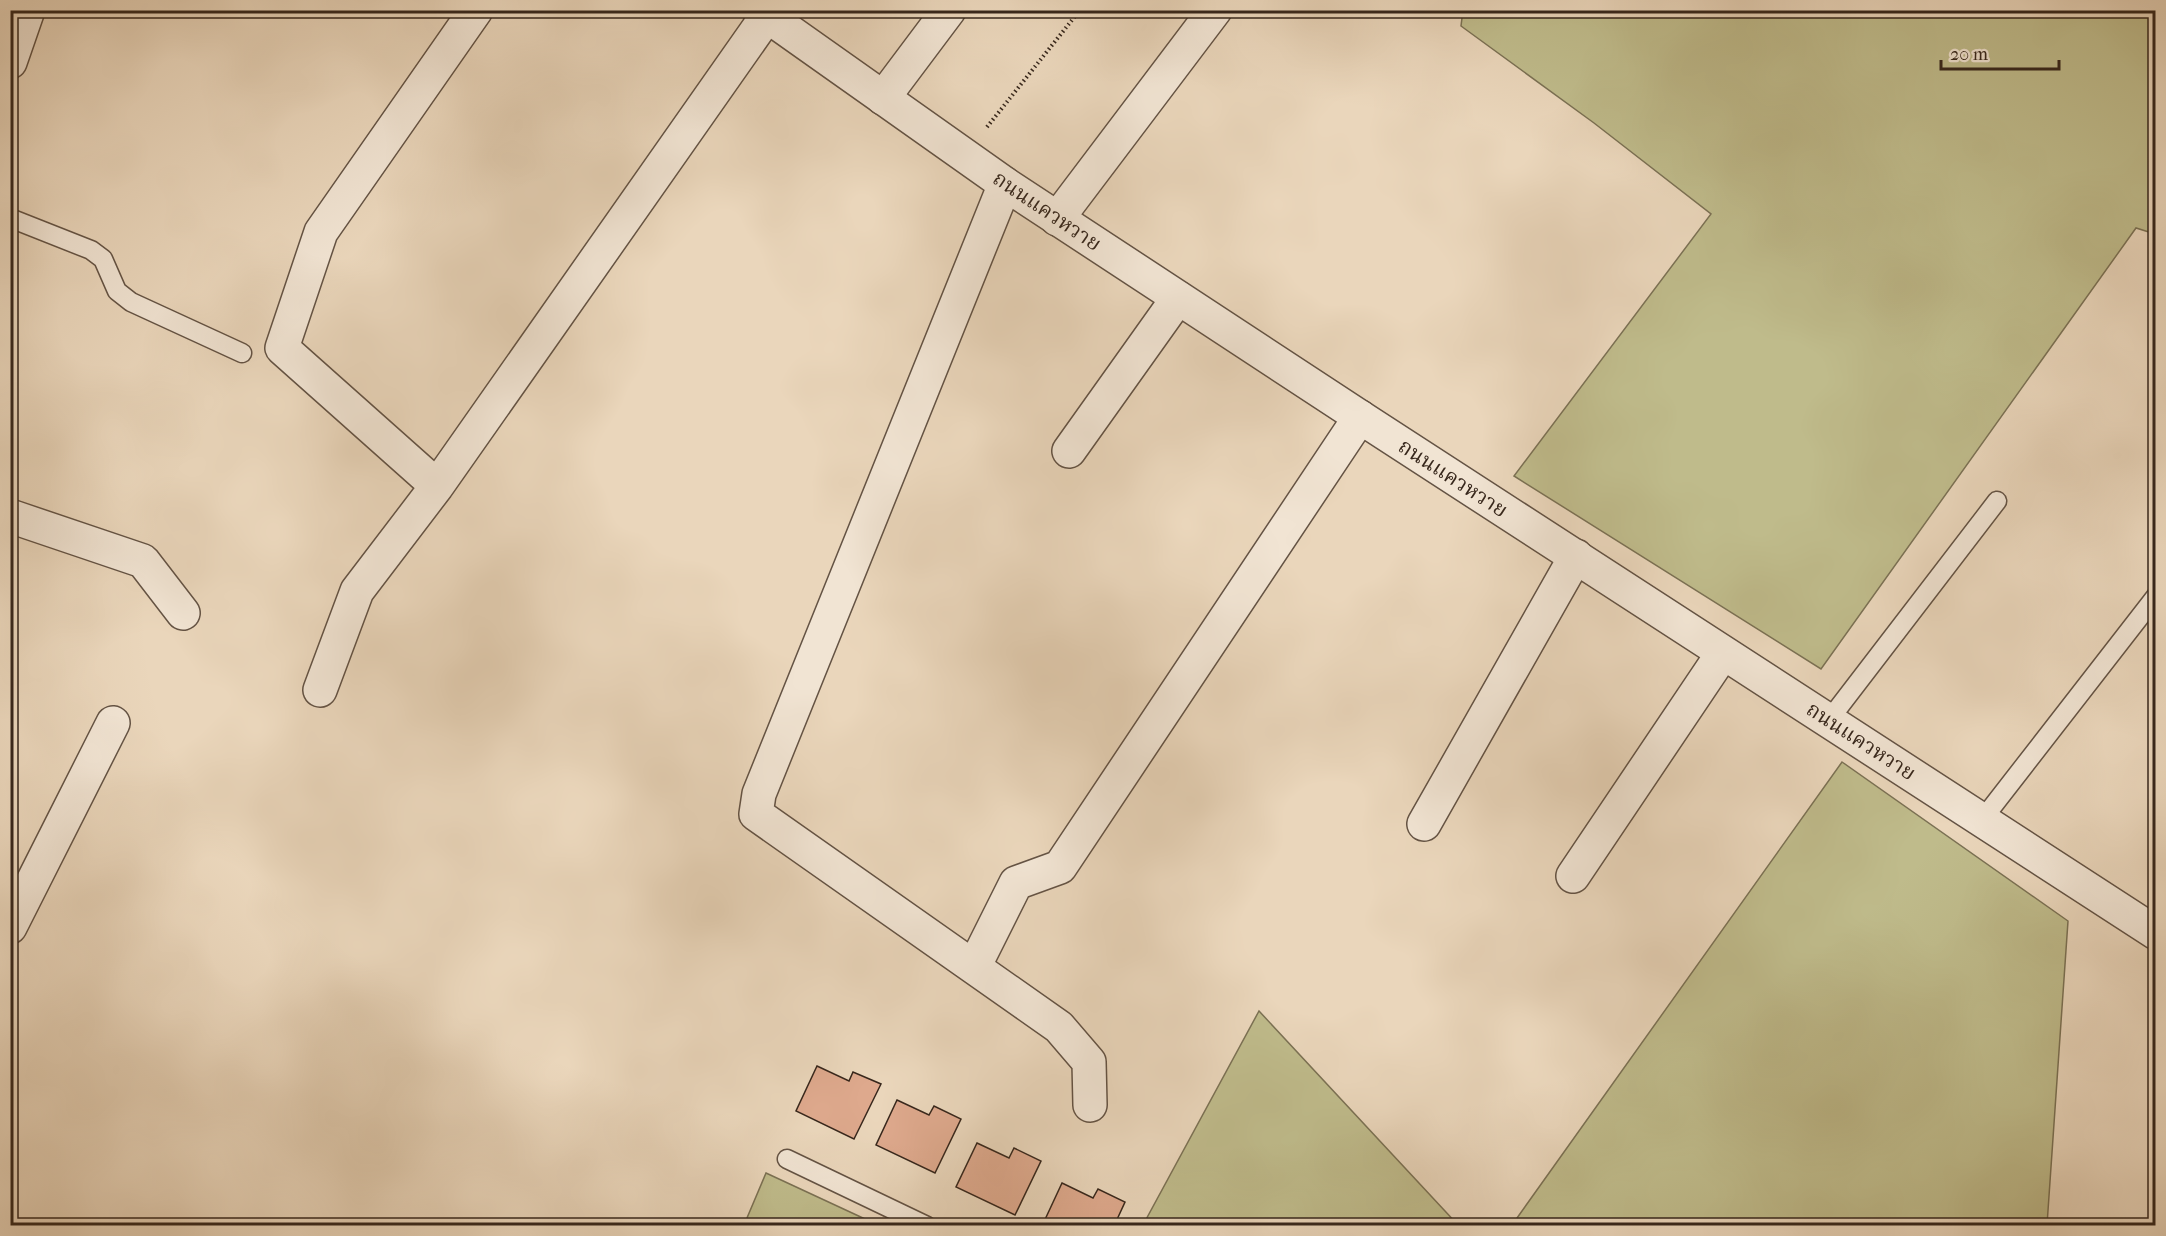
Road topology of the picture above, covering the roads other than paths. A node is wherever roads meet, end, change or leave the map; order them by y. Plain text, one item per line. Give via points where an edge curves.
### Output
1 (28, 10) edge
2 (476, 10) edge
3 (949, 10) edge
4 (1215, 10) edge
5 (763, 13) edge
6 (10, 62) edge
7 (883, 98) junction
8 (1005, 184) junction
9 (10, 218) edge
10 (1057, 219) junction
11 (1178, 298) junction
12 (242, 353) dead end
13 (1359, 417) junction
14 (1069, 451) dead end
15 (437, 486) junction
16 (1997, 501) dead end
17 (10, 516) edge
18 (1576, 556) junction
19 (2156, 597) edge
20 (183, 613) dead end
21 (1723, 653) junction
22 (320, 690) dead end
23 (1829, 720) junction
24 (113, 723) dead end
25 (1982, 820) junction
26 (1424, 824) dead end
27 (1573, 876) dead end
28 (10, 927) edge
29 (2156, 933) edge
30 (974, 967) junction
31 (1090, 1105) dead end
32 (787, 1159) dead end
33 (927, 1226) edge

1 - 6 street
2 - 15 street via 321,232 282,348
3 - 7 street
4 - 10 street
5 - 7 street, ถนนแควหวาย
5 - 15 street
7 - 8 street, ถนนแควหวาย
8 - 10 street, ถนนแควหวาย
8 - 30 street via 763,783 756,814
9 - 12 lane via 91,250 103,259 117,291 131,302
10 - 11 street, ถนนแควหวาย
11 - 13 street, ถนนแควหวาย
11 - 14 street
13 - 18 street, ถนนแควหวาย
13 - 30 street via 1060,867 1016,884
15 - 22 street via 357,591
16 - 23 lane
17 - 20 street via 143,561
18 - 21 street, ถนนแควหวาย
18 - 26 street
19 - 25 lane
21 - 23 street, ถนนแควหวาย
21 - 27 street
23 - 25 street, ถนนแควหวาย
24 - 28 street
25 - 29 street, ถนนแควหวาย
30 - 31 street via 1059,1027 1089,1062
32 - 33 lane

